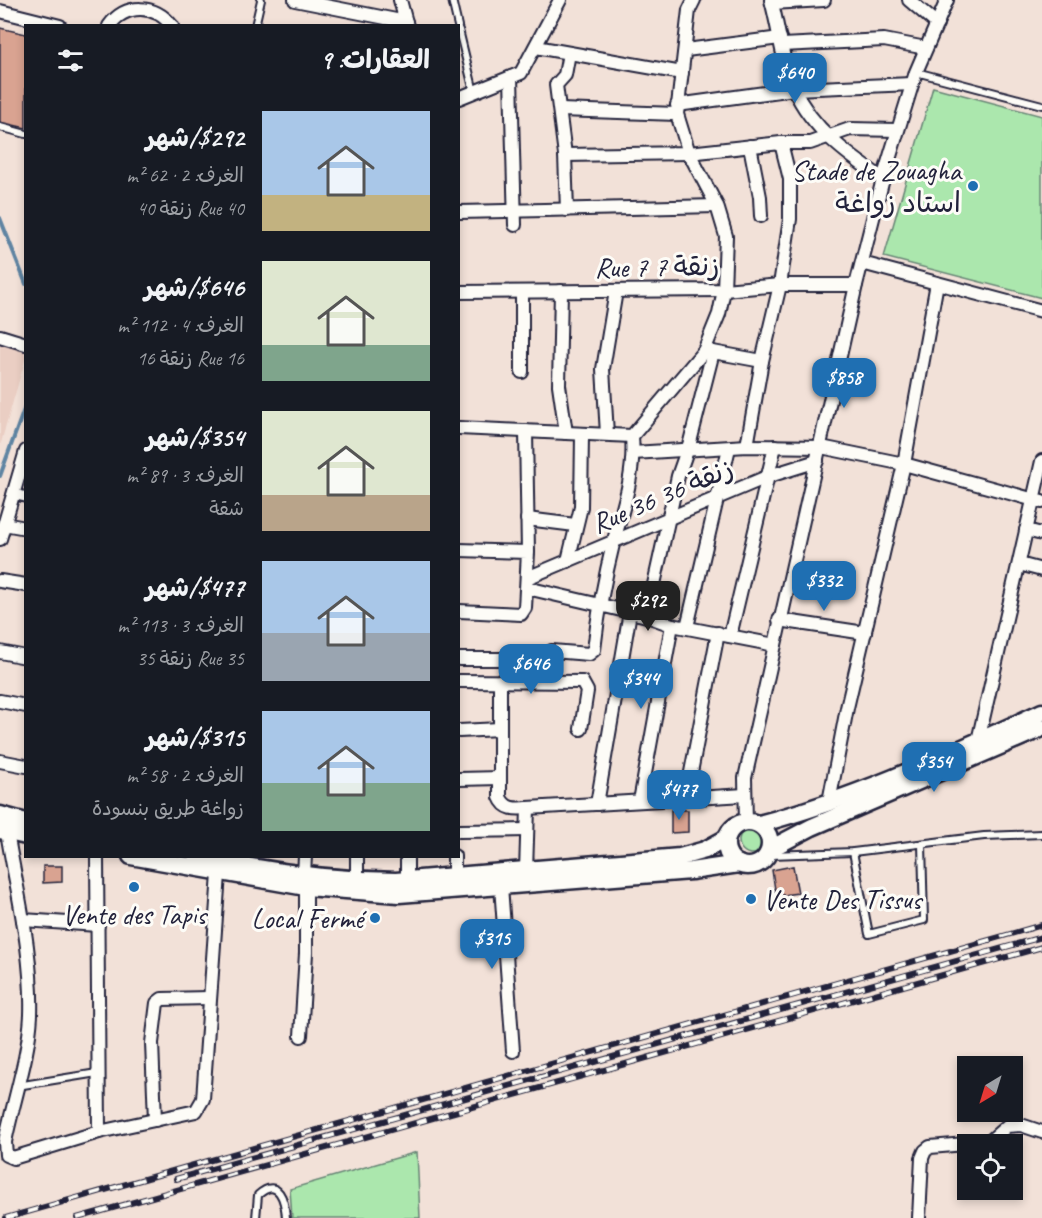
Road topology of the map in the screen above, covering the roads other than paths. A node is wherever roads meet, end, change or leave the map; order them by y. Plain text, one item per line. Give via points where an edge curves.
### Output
1 (261, 0) edge
2 (295, 0) edge
3 (400, 0) edge
4 (452, 0) edge
5 (560, 0) edge
6 (693, 0) edge
7 (824, 0) edge
8 (909, 0) edge
9 (948, 0) edge
10 (772, 2) edge
11 (147, 5) edge
12 (0, 12) edge
13 (51, 24) edge
14 (111, 24) edge
15 (170, 24) edge
16 (255, 24) edge
17 (407, 24) edge
18 (458, 24) edge
19 (937, 24) junction
20 (460, 34) edge
21 (781, 41) junction
22 (536, 47) junction
23 (926, 48) junction
24 (686, 50) junction
25 (569, 53) junction
26 (682, 73) junction
27 (514, 76) junction
28 (914, 78) junction
29 (794, 89) junction
30 (474, 92) junction
31 (460, 98) edge
32 (1042, 105) edge
33 (560, 110) junction
34 (677, 110) junction
35 (0, 127) edge
36 (897, 130) junction
37 (24, 133) edge
38 (829, 138) junction
39 (781, 143) junction
40 (750, 146) junction
41 (689, 153) junction
42 (565, 155) junction
43 (883, 180) junction
44 (717, 207) junction
45 (567, 210) junction
46 (514, 211) junction
47 (460, 212) edge
48 (761, 216) dead end
49 (515, 225) dead end
50 (862, 263) junction
51 (937, 283) junction
52 (780, 285) junction
53 (856, 285) junction
54 (724, 290) junction
55 (561, 291) junction
56 (616, 291) junction
57 (460, 292) edge
58 (522, 292) junction
59 (1042, 311) edge
60 (0, 336) edge
61 (24, 343) edge
62 (709, 351) junction
63 (762, 361) junction
64 (522, 372) dead end
65 (460, 428) edge
66 (526, 431) junction
67 (566, 434) junction
68 (607, 434) junction
69 (582, 435) junction
70 (632, 436) junction
71 (747, 446) junction
72 (775, 446) junction
73 (821, 447) junction
74 (729, 448) junction
75 (687, 450) junction
76 (633, 453) junction
77 (24, 457) edge
78 (817, 461) junction
79 (1042, 462) edge
80 (904, 464) junction
81 (769, 476) junction
82 (12, 494) junction
83 (24, 497) edge
84 (719, 497) junction
85 (1038, 501) edge
86 (668, 518) junction
87 (527, 519) junction
88 (4, 524) junction
89 (575, 525) junction
90 (24, 528) edge
91 (1026, 530) junction
92 (1042, 534) edge
93 (0, 538) edge
94 (614, 542) junction
95 (460, 550) edge
96 (528, 552) junction
97 (568, 561) junction
98 (1019, 564) junction
99 (1042, 570) edge
100 (0, 581) edge
101 (527, 583) junction
102 (24, 585) edge
103 (600, 605) junction
104 (460, 611) edge
105 (630, 612) junction
106 (647, 616) junction
107 (779, 620) junction
108 (672, 625) junction
109 (687, 627) junction
110 (865, 633) junction
111 (724, 634) junction
112 (776, 645) junction
113 (0, 652) edge
114 (24, 657) edge
115 (460, 659) edge
116 (548, 659) junction
117 (548, 680) junction
118 (460, 681) edge
119 (500, 681) junction
120 (0, 701) edge
121 (24, 706) edge
122 (1042, 712) edge
123 (1042, 728) edge
124 (500, 729) junction
125 (581, 729) dead end
126 (460, 731) edge
127 (978, 741) junction
128 (0, 761) edge
129 (24, 766) edge
130 (500, 777) junction
131 (460, 779) edge
132 (745, 795) junction
133 (686, 798) junction
134 (640, 801) junction
135 (830, 802) junction
136 (597, 804) junction
137 (528, 808) junction
138 (0, 815) edge
139 (24, 821) edge
140 (752, 823) junction
141 (3, 831) edge
142 (460, 831) edge
143 (527, 831) junction
144 (1042, 834) edge
145 (24, 836) edge
146 (727, 838) junction
147 (922, 844) junction
148 (769, 852) junction
149 (853, 852) junction
150 (97, 858) edge
151 (141, 858) edge
152 (206, 858) edge
153 (305, 858) edge
154 (357, 858) edge
155 (407, 858) edge
156 (454, 858) edge
157 (740, 864) junction
158 (526, 872) junction
159 (219, 873) junction
160 (357, 880) junction
161 (407, 880) junction
162 (305, 881) junction
163 (454, 884) junction
164 (501, 886) junction
165 (22, 920) junction
166 (98, 925) junction
167 (209, 998) junction
168 (301, 1036) dead end
169 (513, 1051) dead end
170 (97, 1073) junction
171 (17, 1087) junction
172 (155, 1120) junction
173 (99, 1132) junction
174 (1042, 1132) edge
175 (256, 1218) edge
176 (285, 1218) edge
177 (919, 1218) edge

1 - 16 lane
2 - 17 street
3 - 17 street
4 - 18 lane
5 - 22 street
6 - 24 street via 688,10
7 - 10 street
8 - 19 street
9 - 19 street
10 - 21 street
11 - 14 street via 124,12
11 - 15 street
12 - 13 street
19 - 23 street
20 - 30 lane
21 - 23 street via 884,40
21 - 24 street
21 - 29 street
22 - 25 street
22 - 27 street via 523,70
23 - 28 street
24 - 26 street
25 - 26 street
25 - 33 street via 565,75 556,85
26 - 34 street
27 - 30 street
27 - 46 street
28 - 29 street
28 - 32 lane
28 - 36 street
29 - 34 street
29 - 38 street
30 - 31 street
33 - 34 street
33 - 42 street
34 - 41 street
35 - 37 lane
36 - 38 street via 850,129
36 - 43 street
38 - 39 street via 810,143
38 - 43 street
39 - 40 street
39 - 52 street via 790,179 791,205
40 - 41 street
40 - 48 street
41 - 42 street
41 - 44 street
42 - 45 street
43 - 50 street
44 - 45 street
44 - 54 street via 726,236
45 - 46 street
46 - 47 street
46 - 49 street
50 - 51 street
50 - 53 street
51 - 59 street
51 - 80 street
52 - 53 street, Rue 7 زنقة 7
52 - 54 street, Rue 7 زنقة 7
52 - 63 street
53 - 73 street
54 - 56 street, Rue 7 زنقة 7
54 - 62 street
55 - 56 street, Rue 7 زنقة 7
55 - 58 street, Rue 7 زنقة 7
55 - 67 street via 559,385
56 - 68 street via 602,383
57 - 58 street, Rue 7 زنقة 7
58 - 64 street
60 - 61 street
62 - 63 street
62 - 70 street
62 - 75 street
63 - 71 street
65 - 66 street
66 - 67 street
66 - 87 street
67 - 69 street
68 - 69 street
68 - 70 street
69 - 89 street via 583,486
70 - 76 street
71 - 72 street
71 - 74 street
72 - 73 street
72 - 81 street
73 - 78 street
73 - 80 street
74 - 75 street
74 - 84 street
75 - 76 street
75 - 86 street
76 - 94 street via 630,482
77 - 82 street
78 - 81 street, Rue 36 زنقة 36
78 - 107 street
79 - 85 street
80 - 85 street
80 - 110 street
81 - 84 street, Rue 36 زنقة 36
81 - 111 street
82 - 83 street
82 - 88 street
84 - 86 street, Rue 36 زنقة 36
84 - 109 street
85 - 91 street
86 - 94 street, Rue 36 زنقة 36
86 - 106 street
87 - 89 street
87 - 96 street
88 - 90 street
88 - 93 street
89 - 97 street
91 - 92 street
91 - 98 street
94 - 97 street, Rue 36 زنقة 36
94 - 103 street
95 - 96 street
96 - 101 street
97 - 101 street, Rue 36 زنقة 36
98 - 99 street
98 - 127 street
100 - 102 street
101 - 103 street
101 - 104 street via 521,614
103 - 105 street
103 - 116 street via 592,652 556,650
105 - 106 street
105 - 136 street
106 - 108 street
107 - 110 street
107 - 112 street
108 - 109 street
108 - 134 street
109 - 111 street
110 - 135 street
111 - 112 street
111 - 133 street
112 - 132 street via 745,778
113 - 114 street
115 - 116 street
116 - 117 street
117 - 119 street
117 - 125 street via 585,684
118 - 119 street
119 - 124 street
120 - 121 street
122 - 127 main road
123 - 148 main road via 812,827
124 - 126 street
124 - 130 street
127 - 135 main road
128 - 129 street
130 - 131 street
130 - 137 street via 502,803 511,809
132 - 133 street
132 - 140 street
133 - 134 street
134 - 136 street
135 - 140 main road
136 - 137 street
137 - 143 street
138 - 139 main road
140 - 146 main road via 735,826
140 - 148 main road via 769,835
141 - 145 main road
141 - 165 street
142 - 143 street
143 - 158 street
144 - 147 lane
146 - 157 main road via 728,853
146 - 158 main road via 680,857
147 - 149 lane
147 - 149 lane via 924,920 868,934
148 - 149 lane
148 - 157 main road via 753,866
150 - 166 street
151 - 159 main road
152 - 162 main road
153 - 162 street
154 - 160 street
155 - 161 street
156 - 163 street
157 - 164 main road
158 - 163 main road
159 - 162 main road
159 - 167 street
160 - 161 main road
160 - 162 main road
161 - 163 main road
162 - 163 main road via 399,894
162 - 168 street
163 - 164 main road
164 - 169 street
165 - 166 street
165 - 171 street via 31,1017
166 - 170 street
167 - 172 street via 200,1106 196,1111
167 - 172 street via 162,999 157,1003 152,1043
170 - 171 lane
170 - 173 street
171 - 173 street via 4,1150 13,1158
172 - 173 street
174 - 177 street via 1022,1125 1007,1126 989,1142 930,1147 922,1158
175 - 176 lane via 258,1195 275,1190 285,1200

